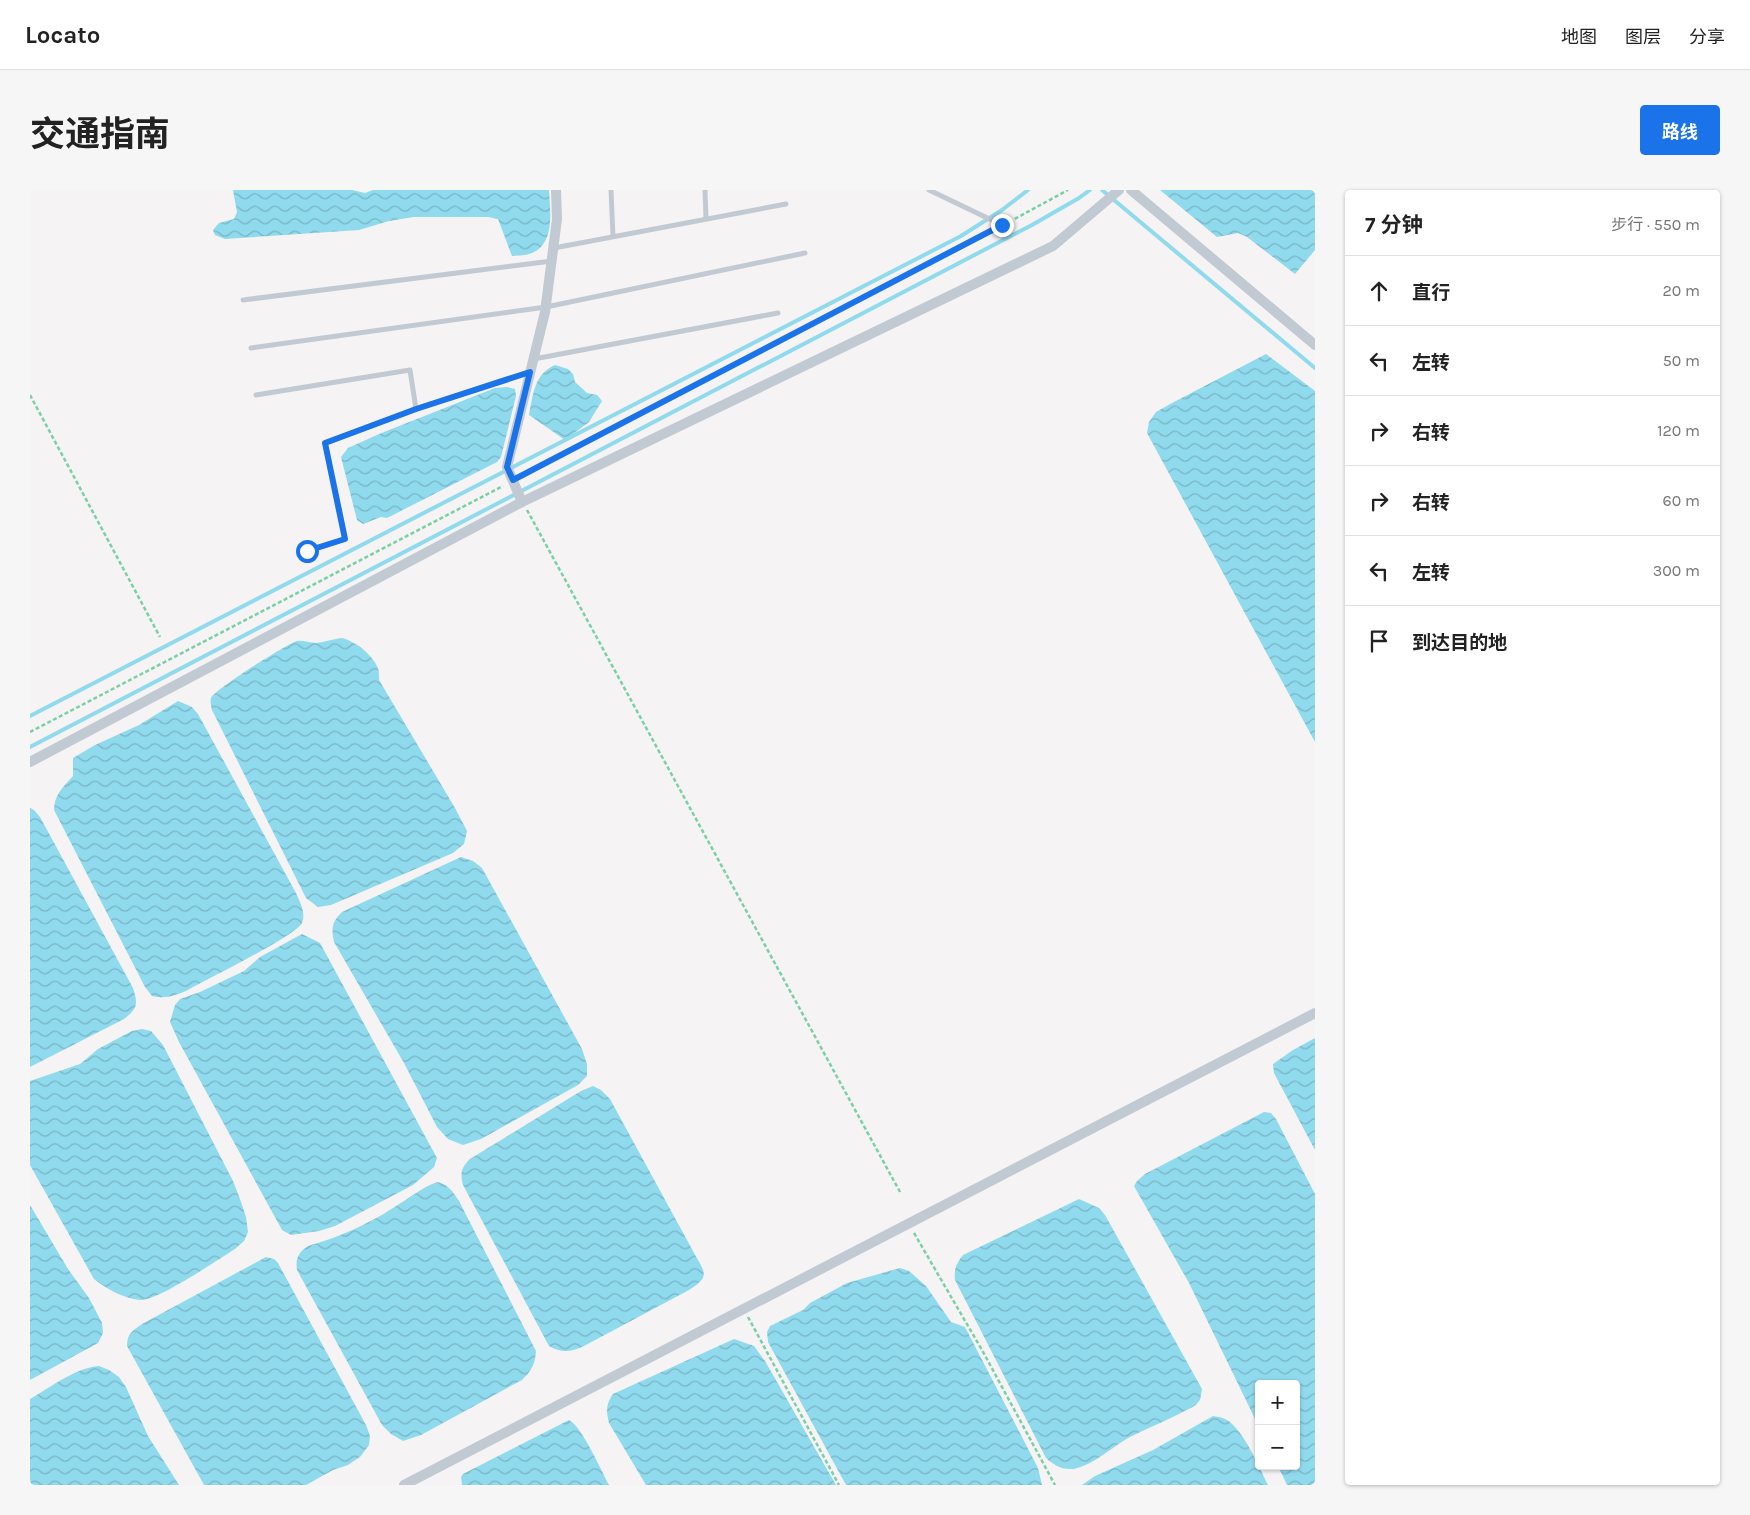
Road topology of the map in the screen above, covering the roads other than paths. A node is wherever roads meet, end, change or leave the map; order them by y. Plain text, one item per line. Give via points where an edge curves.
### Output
1 (556, 190) edge
2 (611, 190) edge
3 (705, 190) edge
4 (930, 190) edge
5 (1119, 190) edge
6 (1132, 190) edge
7 (786, 204) dead end
8 (706, 219) junction
9 (1002, 225) road end
10 (613, 236) junction
11 (554, 248) junction
12 (805, 253) dead end
13 (552, 261) junction
14 (243, 300) dead end
15 (546, 307) junction
16 (778, 313) dead end
17 (1315, 345) edge
18 (251, 348) dead end
19 (534, 359) junction
20 (530, 372) junction
21 (256, 396) dead end
22 (416, 409) junction
23 (521, 500) junction
24 (307, 551) dead end
25 (30, 762) edge
26 (1315, 1013) edge
27 (404, 1485) edge

1 - 11 street
2 - 10 lane
3 - 8 lane
4 - 9 lane
5 - 23 street via 1053,246
6 - 17 street
7 - 8 lane
8 - 10 lane
10 - 11 lane
11 - 13 street
12 - 15 lane
13 - 14 lane
13 - 15 street
15 - 18 lane
15 - 19 street
16 - 19 lane
19 - 20 street
20 - 22 lane
20 - 23 street via 512,477
21 - 22 lane via 410,370
22 - 24 lane via 325,443 345,539
23 - 25 street
26 - 27 street

